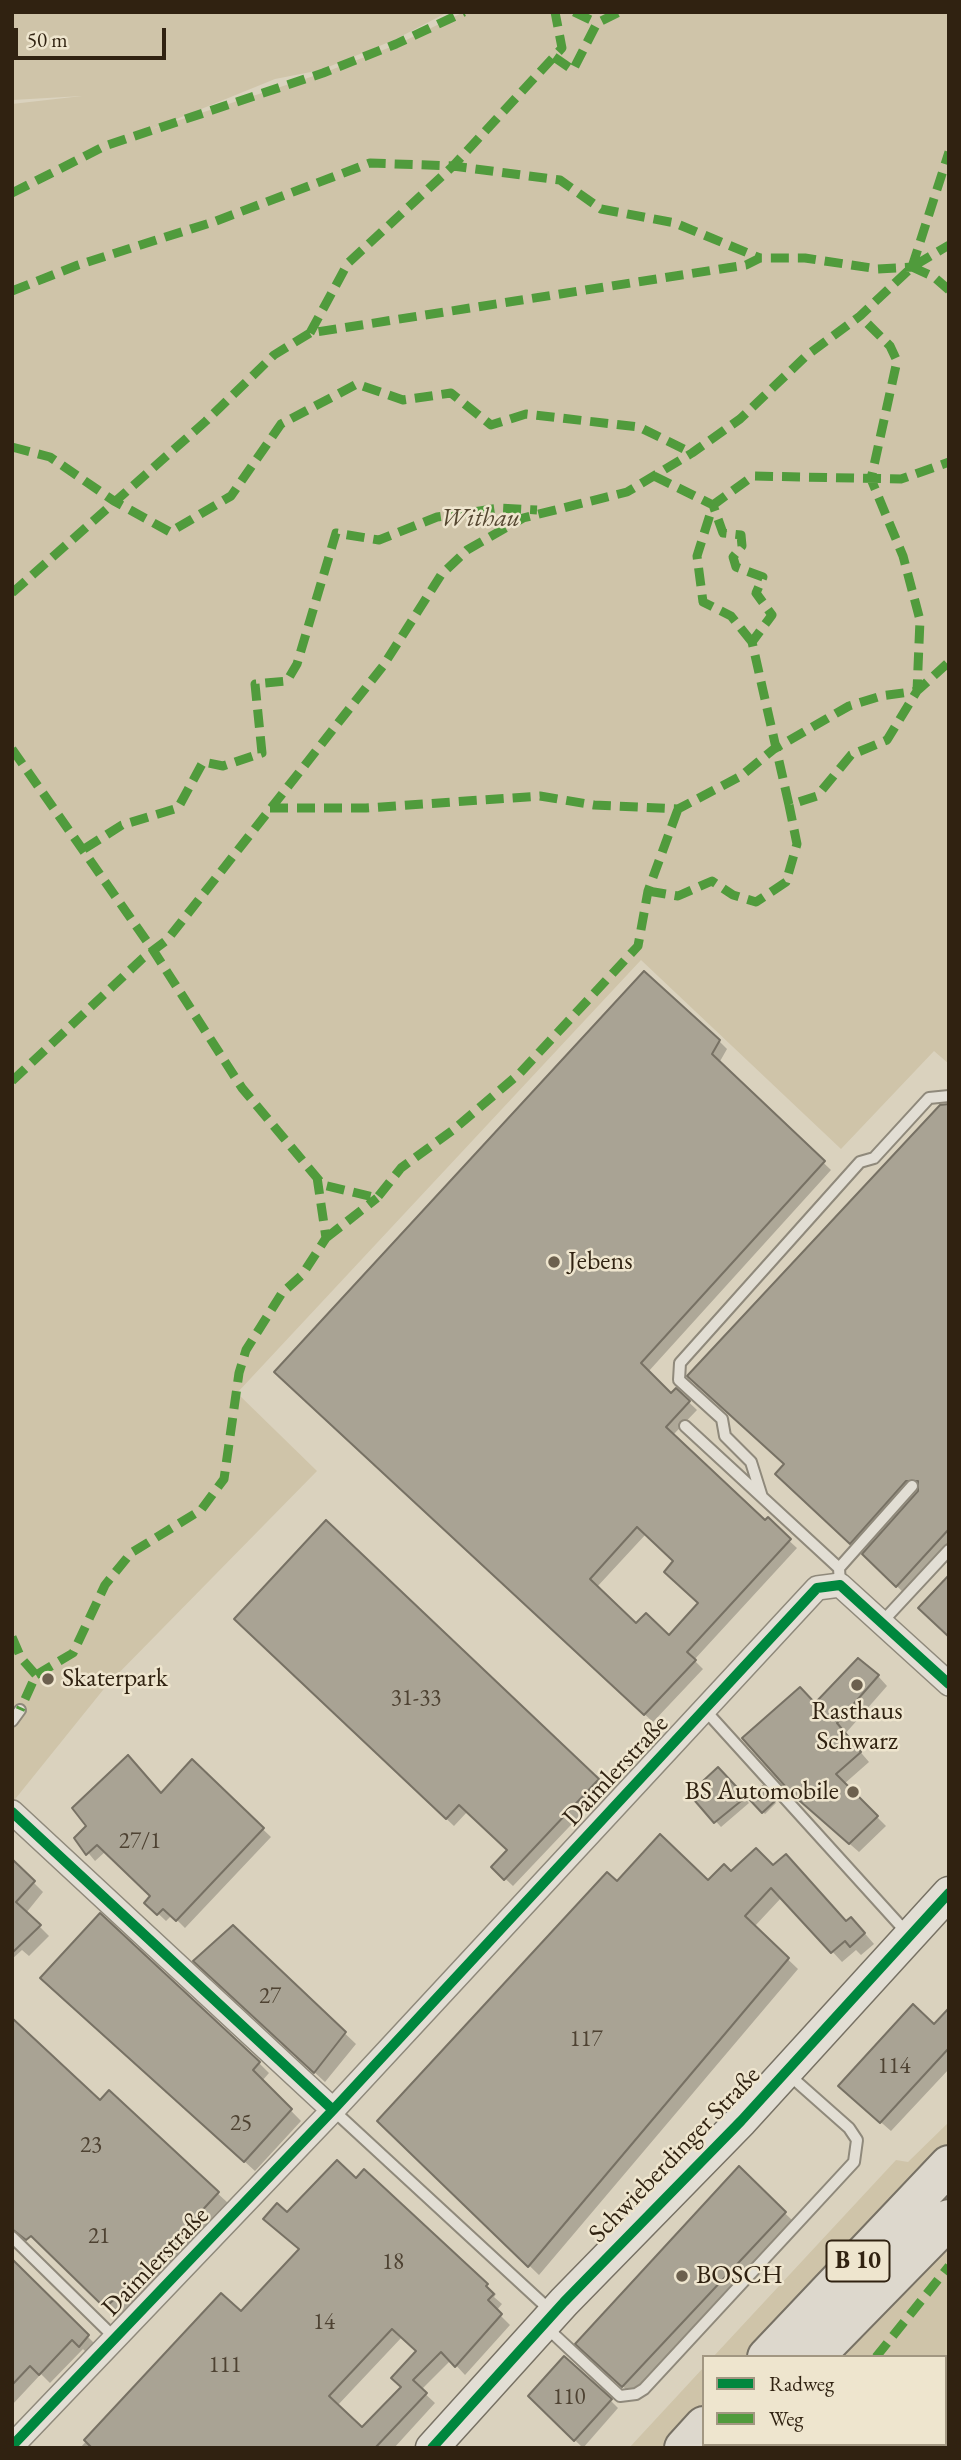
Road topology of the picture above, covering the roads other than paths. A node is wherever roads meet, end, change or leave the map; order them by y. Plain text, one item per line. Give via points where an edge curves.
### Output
1 (949, 1096) edge
2 (685, 1426) dead end
3 (912, 1486) dead end
4 (762, 1497) junction
5 (949, 1550) edge
6 (839, 1576) junction
7 (883, 1621) junction
8 (949, 1684) edge
9 (704, 1709) junction
10 (20, 1710) dead end
11 (12, 1721) edge
12 (12, 1812) edge
13 (949, 1893) edge
14 (909, 1935) junction
15 (786, 2072) junction
16 (333, 2110) junction
17 (949, 2165) edge
18 (949, 2219) edge
19 (12, 2237) edge
20 (549, 2320) junction
21 (115, 2338) junction
22 (769, 2355) edge
23 (816, 2355) edge
24 (702, 2428) edge
25 (12, 2446) edge
26 (432, 2448) edge
27 (684, 2448) edge

1 - 4 lane via 929,1098 874,1158 860,1161 680,1363 679,1380 722,1419 725,1436 751,1462
2 - 4 lane
3 - 6 lane
4 - 6 lane
5 - 7 lane
6 - 7 street
6 - 9 street, Daimlerstraße via 817,1588
7 - 8 street
9 - 14 lane
9 - 16 street, Daimlerstraße
10 - 11 lane
12 - 16 street
13 - 14 street, Schwieberdinger Straße
14 - 15 street, Schwieberdinger Straße
15 - 20 street, Schwieberdinger Straße
15 - 20 lane via 849,2128 857,2140 853,2162 644,2389 620,2396
16 - 20 lane
16 - 21 street, Daimlerstraße
17 - 22 highway, B 10
18 - 23 highway, B 10
19 - 21 lane
20 - 26 street, Schwieberdinger Straße
21 - 25 street, Daimlerstraße
24 - 27 highway

